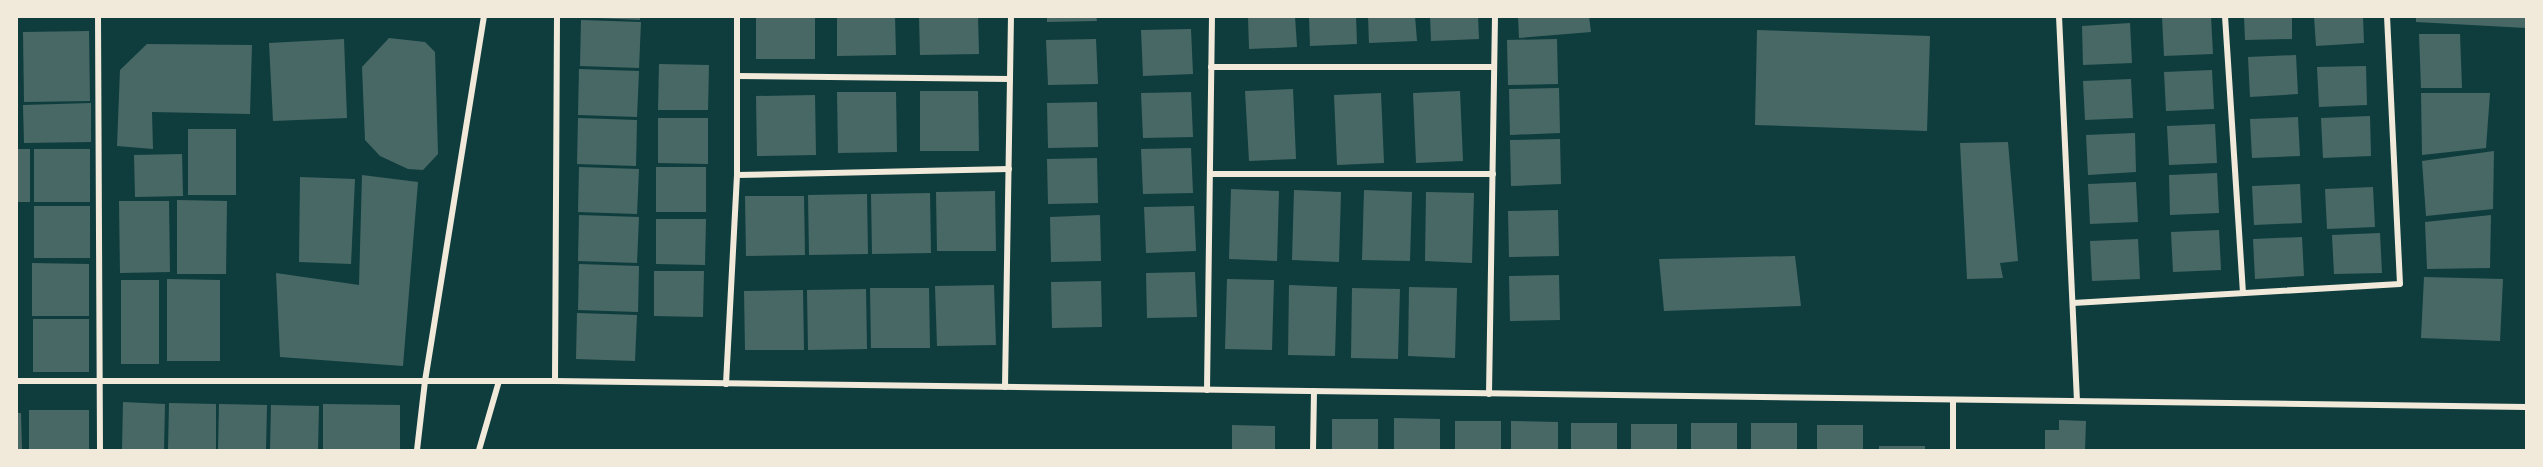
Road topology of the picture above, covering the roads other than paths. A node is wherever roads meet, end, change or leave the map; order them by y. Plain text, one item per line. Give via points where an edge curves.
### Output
1 (98, 16) edge
2 (484, 16) edge
3 (557, 16) edge
4 (737, 16) edge
5 (1011, 16) edge
6 (1212, 16) edge
7 (1495, 16) edge
8 (2059, 16) edge
9 (2225, 16) edge
10 (2387, 16) edge
11 (1211, 67) junction
12 (1493, 67) junction
13 (737, 76) junction
14 (1010, 79) junction
15 (1009, 169) junction
16 (1210, 174) junction
17 (1493, 174) junction
18 (737, 175) junction
19 (2243, 293) junction
20 (2073, 303) junction
21 (16, 381) edge
22 (100, 381) junction
23 (425, 381) junction
24 (499, 381) junction
25 (555, 381) junction
26 (726, 384) junction
27 (1005, 387) junction
28 (1207, 390) junction
29 (1314, 391) junction
30 (1489, 394) junction
31 (1953, 400) junction
32 (2077, 401) junction
33 (2526, 407) edge
34 (100, 450) edge
35 (417, 450) edge
36 (479, 450) edge
37 (1313, 450) edge
38 (1953, 450) edge

1 - 22 street
2 - 23 street
3 - 25 street
4 - 13 street
5 - 14 street
6 - 11 street
7 - 12 street
8 - 20 street
9 - 19 street
10 - 19 street via 2400,284
11 - 12 street
11 - 16 street
12 - 17 street
13 - 14 street
13 - 18 street
14 - 15 street
15 - 18 street
15 - 27 street
16 - 17 street
16 - 28 street
17 - 30 street
18 - 26 street
19 - 20 street
20 - 32 street
21 - 22 street
22 - 23 street
22 - 34 street
23 - 24 street
23 - 35 street
24 - 25 street
24 - 36 street
25 - 26 street
26 - 27 street
27 - 28 street
28 - 29 street
29 - 30 street
29 - 37 street
30 - 31 street
31 - 32 street
31 - 38 street
32 - 33 street

